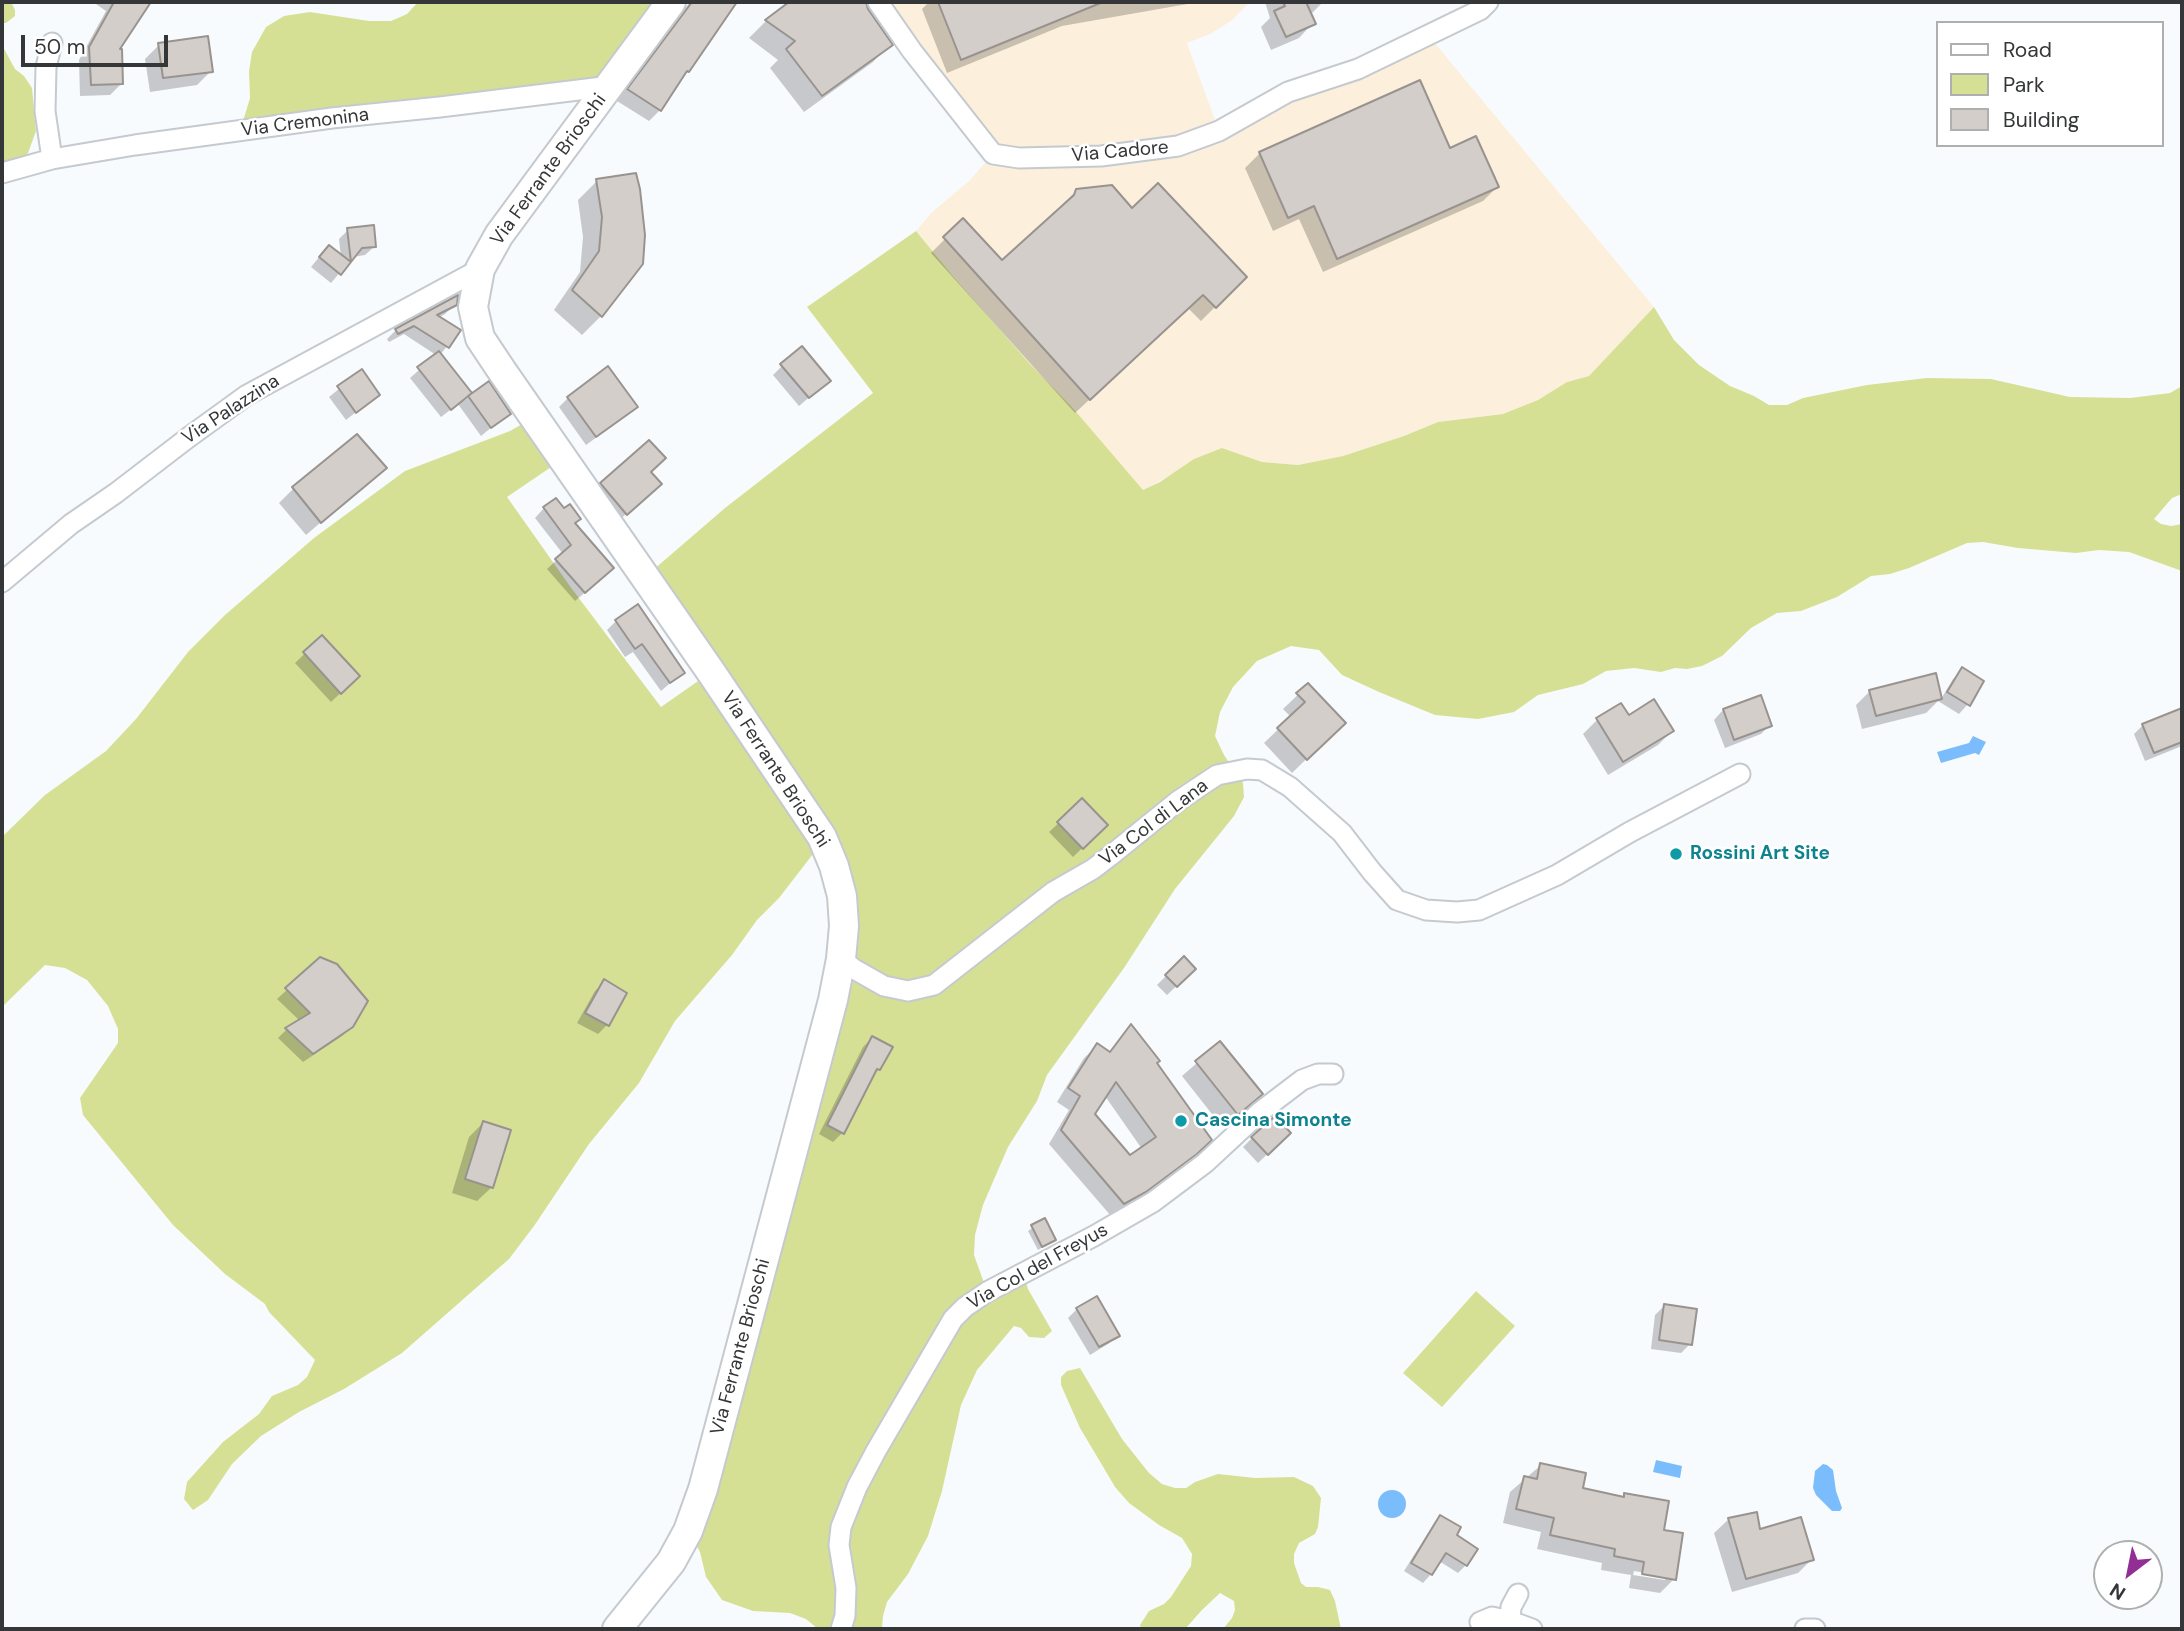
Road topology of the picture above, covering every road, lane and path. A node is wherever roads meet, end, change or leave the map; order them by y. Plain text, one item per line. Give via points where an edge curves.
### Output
1 (671, 2) edge
2 (878, 2) edge
3 (1488, 2) edge
4 (52, 43) dead end
5 (611, 86) junction
6 (52, 159) junction
7 (2, 173) edge
8 (480, 269) junction
9 (2, 582) edge
10 (1740, 774) dead end
11 (1676, 808) junction
12 (1697, 817) dead end
13 (841, 959) junction
14 (1333, 1074) dead end
15 (1518, 1594) dead end
16 (1510, 1621) junction
17 (1480, 1622) dead end
18 (617, 1629) edge
19 (841, 1629) edge
20 (1532, 1629) edge
21 (1805, 1629) edge
22 (1815, 1629) edge

1 - 5 street, Via Ferrante Brioschi
2 - 3 street, Via Cadore via 993,154 1019,158 1101,156 1178,146 1219,131 1287,92 1358,69
4 - 6 street via 46,67 45,111
5 - 6 street, Via Cremonina via 332,118
5 - 8 street, Via Ferrante Brioschi via 499,235
6 - 7 street, Via Cremonina
8 - 9 street, Via Palazzina via 247,395 71,524
8 - 13 street, Via Ferrante Brioschi via 473,307 480,338 822,837 842,896
10 - 11 street, Via Col di Lana
11 - 12 street
11 - 13 street, Via Col di Lana via 1557,875 1479,910 1426,910 1396,900 1342,834 1290,787 1262,770 1247,769 1217,775 1093,869 1053,892 934,985 908,991 884,986
13 - 18 street, Via Ferrante Brioschi via 703,1489 671,1563
14 - 19 street, Via Col del Freyus via 1302,1080 1153,1202 987,1292 953,1319 876,1451 841,1527 846,1588
15 - 16 street
16 - 17 street via 1492,1617
16 - 20 street
21 - 22 street

